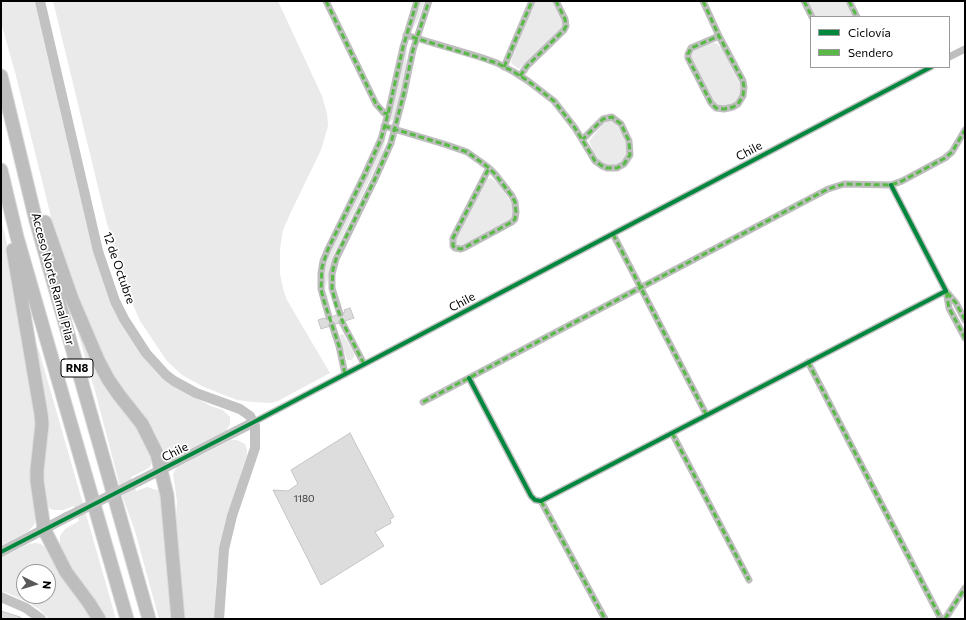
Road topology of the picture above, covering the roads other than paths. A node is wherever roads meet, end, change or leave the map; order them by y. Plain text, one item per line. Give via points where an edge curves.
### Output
1 (40, 1) edge
2 (326, 1) edge
3 (417, 1) edge
4 (429, 1) edge
5 (532, 1) edge
6 (556, 1) edge
7 (703, 1) edge
8 (804, 1) edge
9 (849, 1) edge
10 (812, 16) edge
11 (856, 16) edge
12 (406, 35) junction
13 (719, 36) junction
14 (416, 38) junction
15 (965, 49) edge
16 (950, 57) edge
17 (504, 67) junction
18 (929, 68) edge
19 (1, 76) edge
20 (520, 76) junction
21 (388, 114) junction
22 (10, 116) junction
23 (384, 126) junction
24 (395, 130) junction
25 (965, 130) edge
26 (583, 139) junction
27 (489, 168) junction
28 (1, 170) edge
29 (891, 185) junction
30 (1, 187) edge
31 (613, 234) junction
32 (641, 287) junction
33 (946, 291) junction
34 (322, 295) junction
35 (333, 295) junction
36 (340, 314) dead end
37 (329, 318) dead end
38 (965, 320) edge
39 (965, 338) edge
40 (808, 362) junction
41 (364, 364) junction
42 (345, 374) junction
43 (468, 378) junction
44 (423, 402) dead end
45 (706, 414) junction
46 (254, 422) junction
47 (672, 433) junction
48 (161, 470) junction
49 (541, 500) junction
50 (44, 529) junction
51 (1, 552) edge
52 (750, 580) dead end
53 (965, 588) edge
54 (1, 597) edge
55 (41, 619) edge
56 (99, 619) edge
57 (127, 619) edge
58 (149, 619) edge
59 (178, 619) edge
60 (219, 619) edge
61 (605, 619) edge
62 (941, 619) edge
63 (945, 619) edge

1 - 46 street, 12 de Octubre via 98,251 124,319 146,353 166,375 196,393 240,409
2 - 21 street via 376,104
3 - 12 street
4 - 14 street
5 - 17 street
6 - 20 street via 566,26
7 - 13 street
8 - 10 street
9 - 11 street
12 - 14 street
12 - 21 street
13 - 13 street via 744,87 738,104 720,109 711,103 688,58 691,48
14 - 17 street
14 - 24 street
15 - 16 street
17 - 20 street
18 - 31 street, Chile
19 - 22 highway, Acceso Norte Ramal Pilar / RN8
20 - 26 street via 554,101
21 - 23 street
22 - 48 highway via 60,268 84,328 108,379 142,424 157,454
22 - 58 highway, Acceso Norte Ramal Pilar / RN8 via 40,236
23 - 24 street
23 - 34 street via 374,156 325,255
24 - 27 street via 458,148
24 - 35 street via 384,161 336,259 332,274
25 - 29 street via 952,152 945,158
26 - 26 street via 603,119 612,117 621,124 629,141 630,155 621,166 607,168 596,161
27 - 27 street via 453,238 455,248 464,248 515,219 516,207 512,196
28 - 57 highway, Acceso Norte Ramal Pilar / RN8 via 17,237
29 - 32 street via 851,184 828,189
29 - 33 street
30 - 50 highway via 41,414 37,481
31 - 32 street
31 - 41 street, Chile
32 - 43 street
32 - 45 street
33 - 38 street
33 - 39 street via 949,308
33 - 40 street
34 - 35 street
34 - 37 street
35 - 36 street
40 - 45 street
40 - 62 street
41 - 42 street, Chile
41 - 42 street via 344,325 333,329
42 - 46 street, Chile
43 - 44 street
43 - 49 street via 531,496 535,500
45 - 47 street
46 - 48 street, Chile
46 - 60 street via 255,448 232,516 224,549
47 - 49 street
47 - 52 street
48 - 50 street, Chile, bridge
48 - 59 highway via 167,495
49 - 61 street
50 - 51 street, Chile
50 - 56 highway via 66,572
53 - 63 street
54 - 55 street via 26,608

